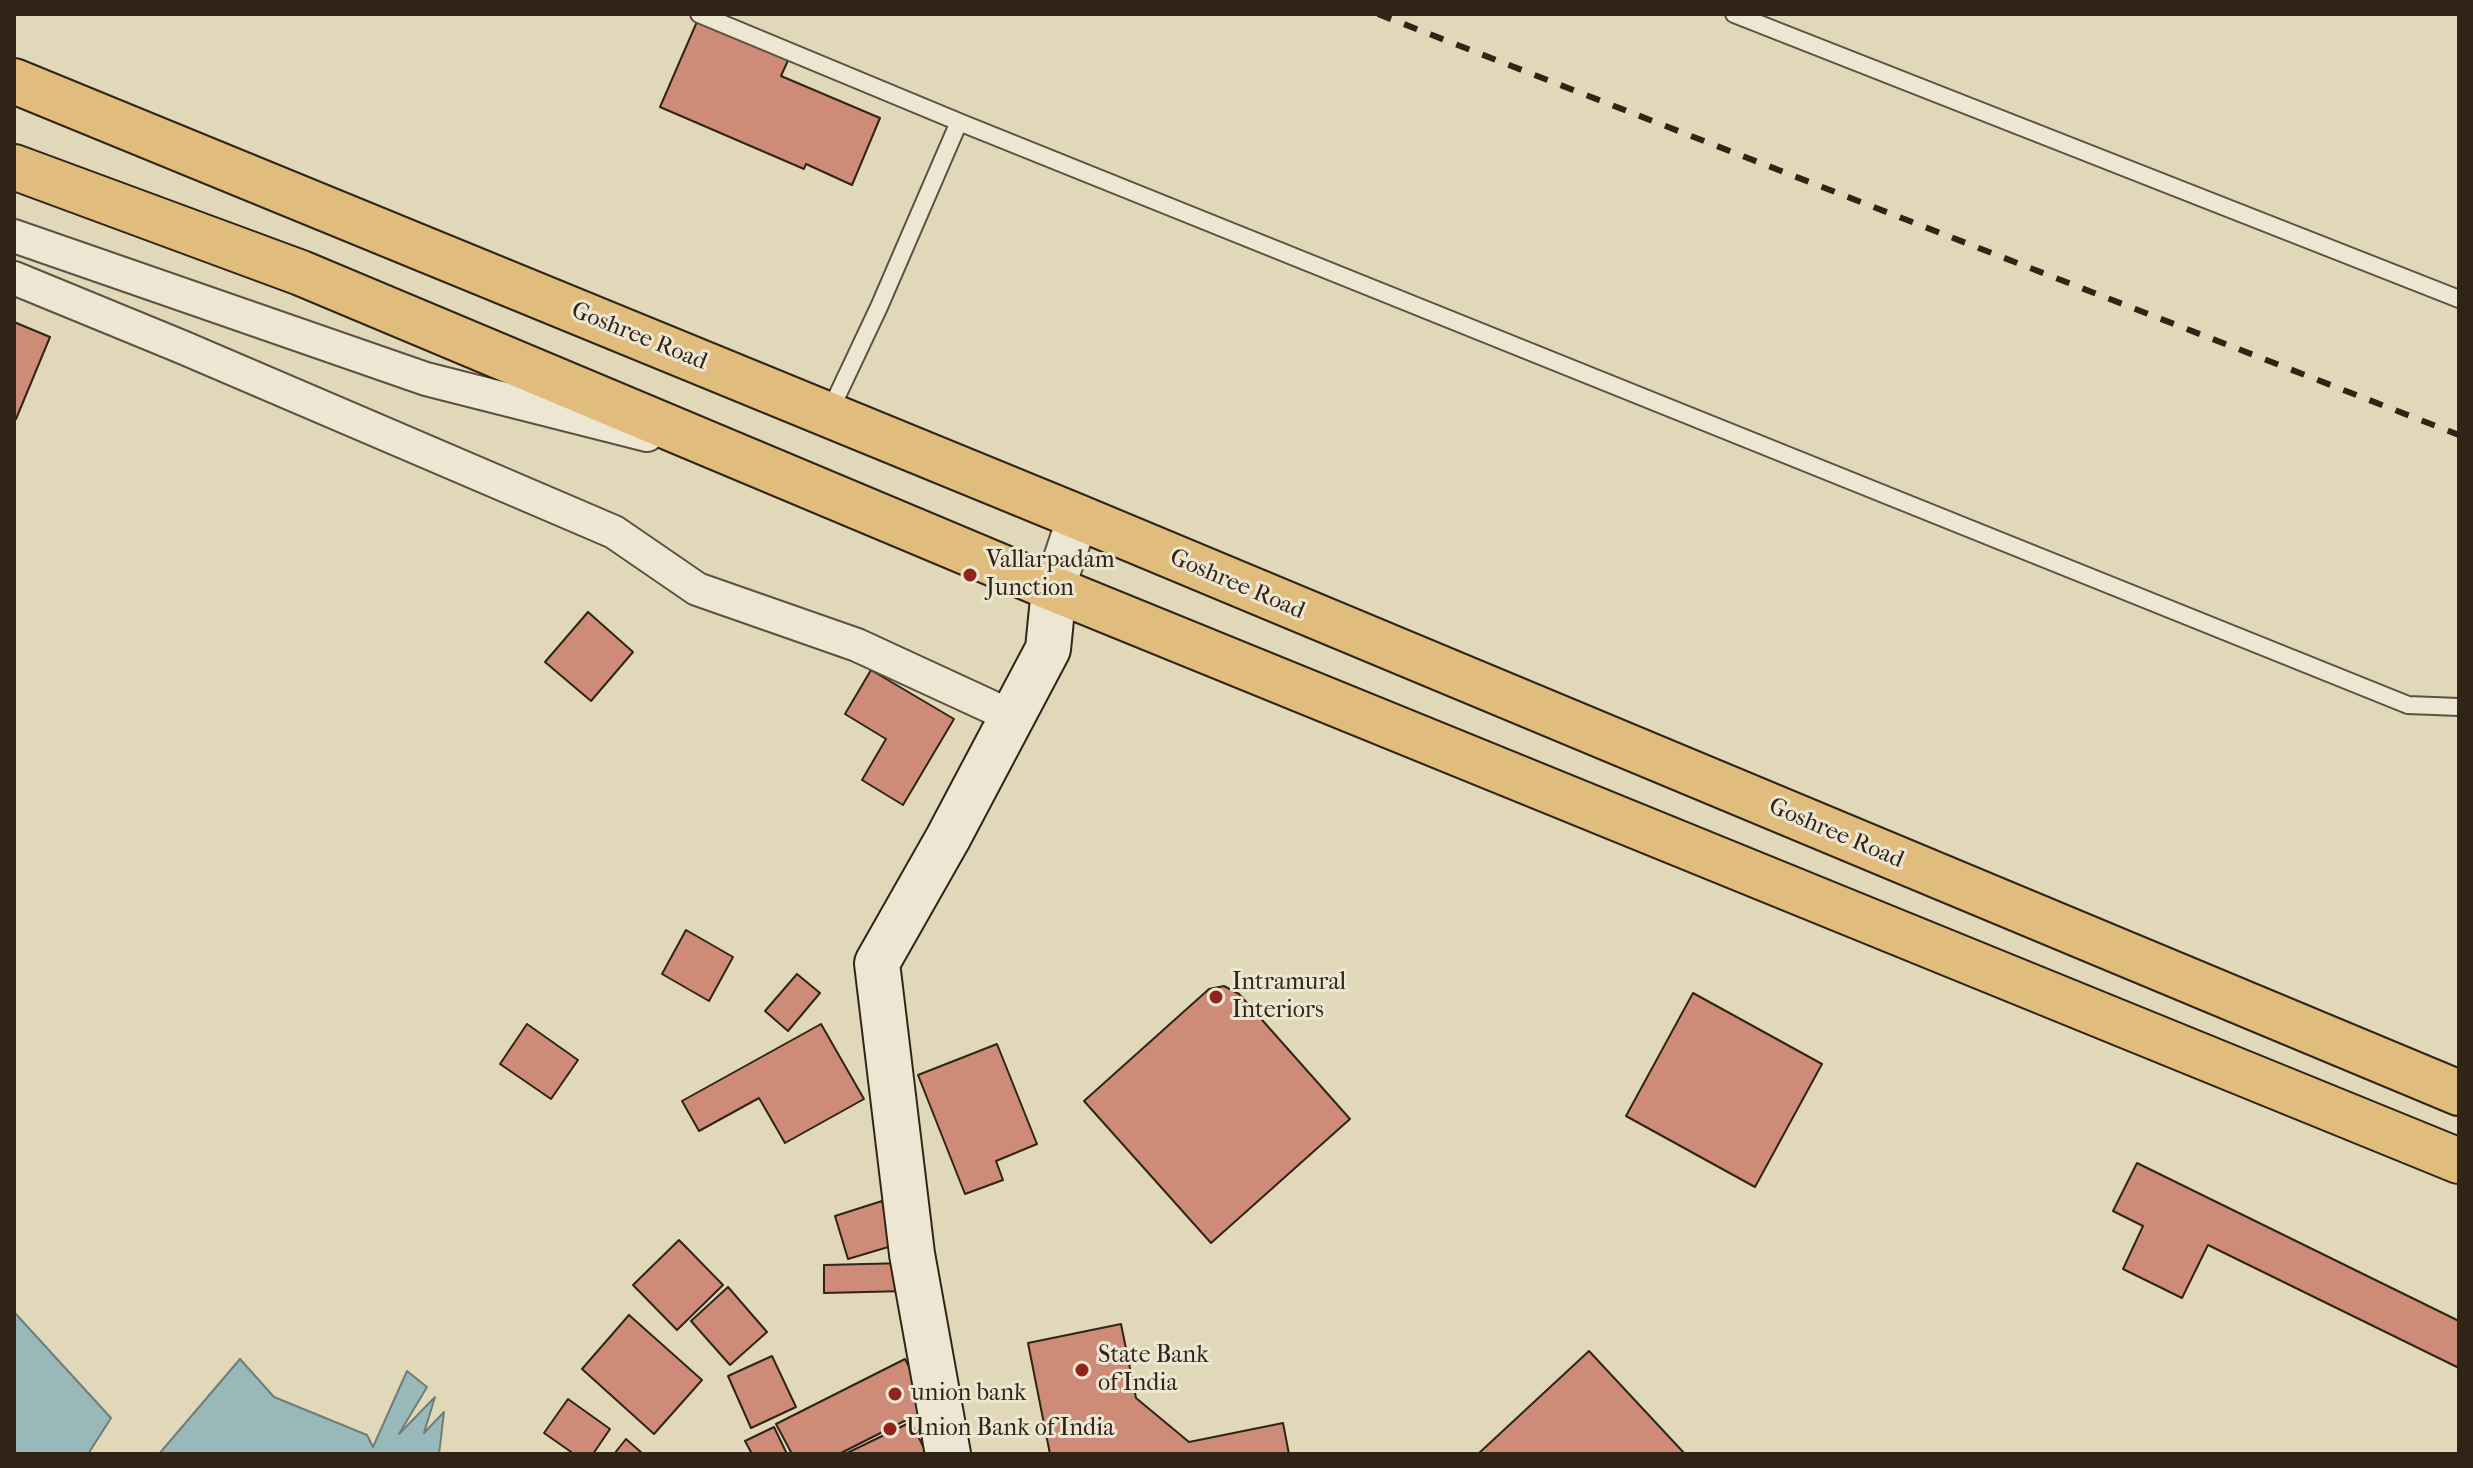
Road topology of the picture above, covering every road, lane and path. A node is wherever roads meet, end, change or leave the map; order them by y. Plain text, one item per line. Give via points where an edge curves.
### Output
1 (699, 14) edge
2 (1734, 14) edge
3 (14, 67) edge
4 (14, 81) edge
5 (81, 110) junction
6 (959, 122) junction
7 (14, 167) edge
8 (14, 236) edge
9 (14, 278) edge
10 (2459, 299) edge
11 (828, 414) junction
12 (750, 461) junction
13 (1078, 517) junction
14 (1054, 589) junction
15 (2459, 707) edge
16 (1013, 717) junction
17 (2459, 1093) edge
18 (2459, 1161) edge
19 (948, 1454) edge

1 - 6 lane
2 - 10 lane
3 - 5 street
4 - 5 highway, Goshree Road
5 - 11 highway, Goshree Road
6 - 11 lane
6 - 15 lane via 2408,705
7 - 12 highway via 301,273
8 - 12 street via 426,379
9 - 16 street via 614,532 697,589 857,645
11 - 13 highway, Goshree Road
12 - 14 highway
13 - 14 street
13 - 17 highway, Goshree Road
14 - 16 main road via 1048,649
14 - 18 highway
16 - 19 main road via 877,963 912,1254

